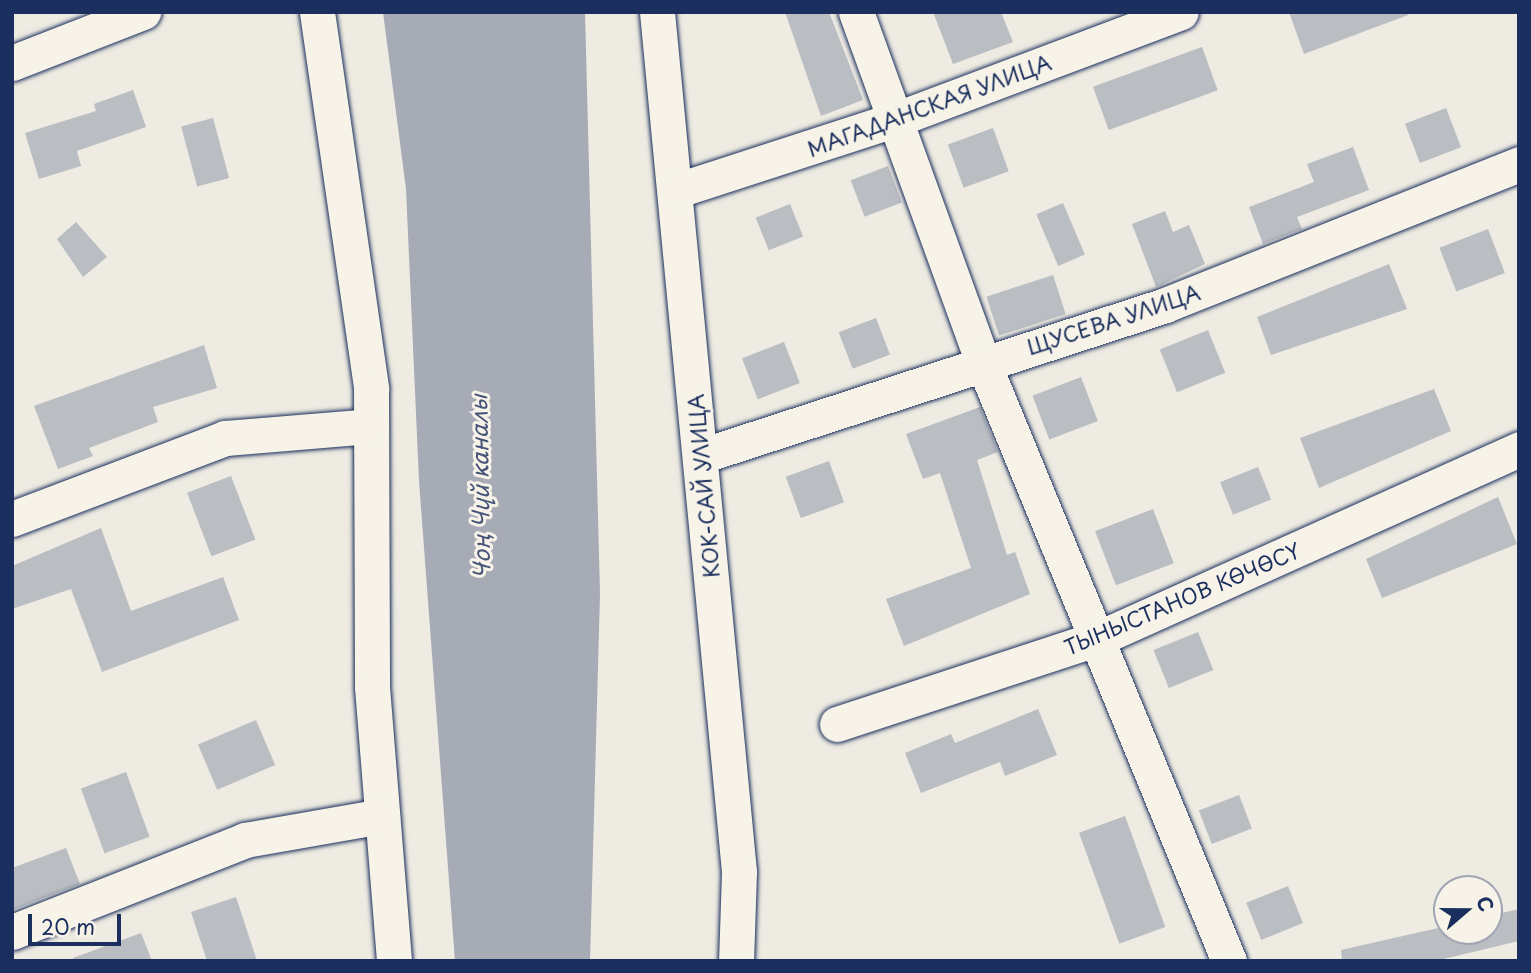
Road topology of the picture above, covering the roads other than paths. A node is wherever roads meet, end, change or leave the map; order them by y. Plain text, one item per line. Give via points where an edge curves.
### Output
1 (143, 12) edge
2 (317, 12) edge
3 (657, 12) edge
4 (856, 12) edge
5 (1181, 12) edge
6 (67, 26) edge
7 (12, 63) edge
8 (897, 120) junction
9 (1519, 164) edge
10 (675, 191) junction
11 (982, 360) junction
12 (371, 426) junction
13 (1519, 449) edge
14 (701, 456) junction
15 (12, 519) edge
16 (1099, 638) junction
17 (837, 724) dead end
18 (383, 816) junction
19 (12, 932) edge
20 (394, 961) edge
21 (736, 961) edge
22 (1229, 961) edge

1 - 6 street
2 - 12 street
3 - 10 street, КОК-САЙ УЛИЦА
4 - 8 street
5 - 8 street, МАГАДАНСКАЯ УЛИЦА
6 - 7 street
8 - 10 street, МАГАДАНСКАЯ УЛИЦА
8 - 11 street
9 - 11 street, ЩУСЕВА УЛИЦА via 1176,301
10 - 14 street, КОК-САЙ УЛИЦА
11 - 14 street, ЩУСЕВА УЛИЦА
11 - 16 street
12 - 15 street via 225,438
12 - 18 street via 372,687
13 - 16 street, ТЫНЫСТАНОВ КӨЧӨСҮ
14 - 21 street, КОК-САЙ УЛИЦА via 739,872
16 - 17 street, ТЫНЫСТАНОВ КӨЧӨСҮ
16 - 22 street
18 - 19 street via 246,839
18 - 20 street

